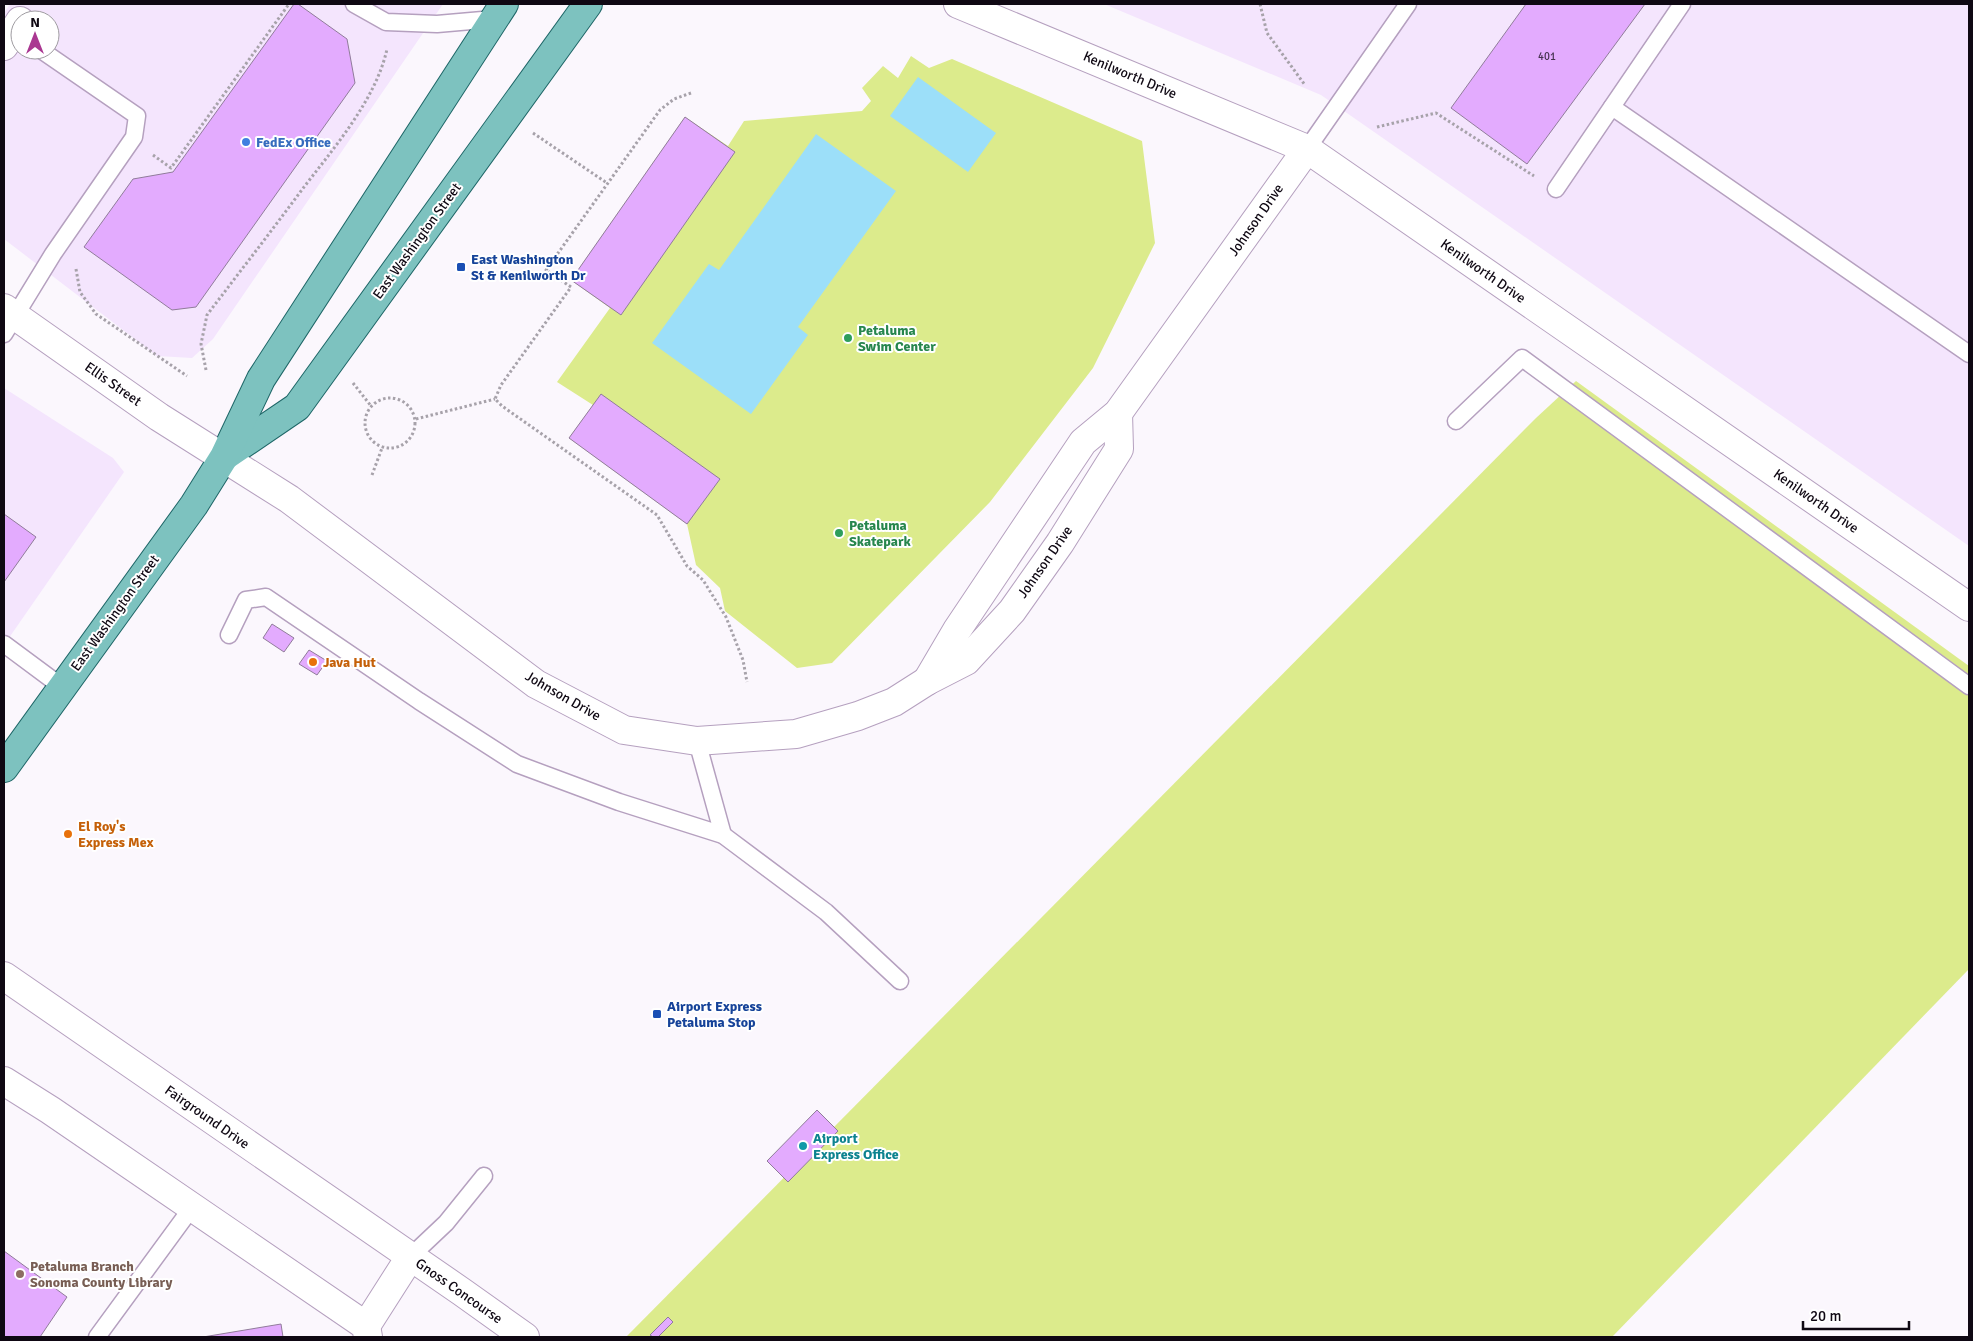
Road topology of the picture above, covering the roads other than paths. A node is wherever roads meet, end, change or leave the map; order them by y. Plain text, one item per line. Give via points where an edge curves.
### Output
1 (354, 4) edge
2 (588, 4) edge
3 (958, 4) edge
4 (1408, 4) edge
5 (1682, 4) edge
6 (499, 11) edge
7 (56, 60) edge
8 (1612, 108) junction
9 (1307, 149) junction
10 (1556, 189) road end
11 (7, 320) edge
12 (1969, 354) edge
13 (1118, 414) junction
14 (1456, 421) dead end
15 (224, 457) junction
16 (1969, 608) edge
17 (229, 635) dead end
18 (4, 644) edge
19 (927, 681) junction
20 (1969, 686) edge
21 (62, 687) junction
22 (697, 741) junction
23 (4, 768) edge
24 (723, 835) junction
25 (4, 976) edge
26 (900, 981) dead end
27 (4, 1081) edge
28 (484, 1176) dead end
29 (193, 1206) junction
30 (410, 1257) junction
31 (367, 1331) edge
32 (97, 1337) edge
33 (525, 1337) edge

1 - 6 lane via 386,22 437,24
2 - 15 main road, East Washington Street via 297,407
3 - 9 street, Kenilworth Drive
4 - 9 lane
5 - 8 lane
6 - 15 main road, East Washington Street via 261,379
7 - 11 lane via 137,116 134,137
8 - 10 lane
8 - 12 lane
9 - 13 street, Johnson Drive
9 - 16 street, Kenilworth Drive
11 - 15 street, Ellis Street
13 - 19 street, Johnson Drive via 1083,442 957,630
13 - 19 street, Johnson Drive via 1119,449 1060,543 1012,611 966,661
14 - 20 lane via 1522,358
15 - 21 main road, East Washington Street via 194,505
15 - 22 street, Johnson Drive via 289,499 536,684 624,730
17 - 24 lane via 246,600 266,597 517,764 619,802
18 - 21 lane
19 - 22 street, Johnson Drive via 894,702 796,734
21 - 23 main road, East Washington Street
22 - 24 lane
24 - 26 lane via 826,912
25 - 30 street, Fairground Drive
27 - 29 street
28 - 30 lane via 446,1223
29 - 31 street
29 - 32 lane
30 - 31 street, Gnoss Concourse
30 - 33 street, Gnoss Concourse

